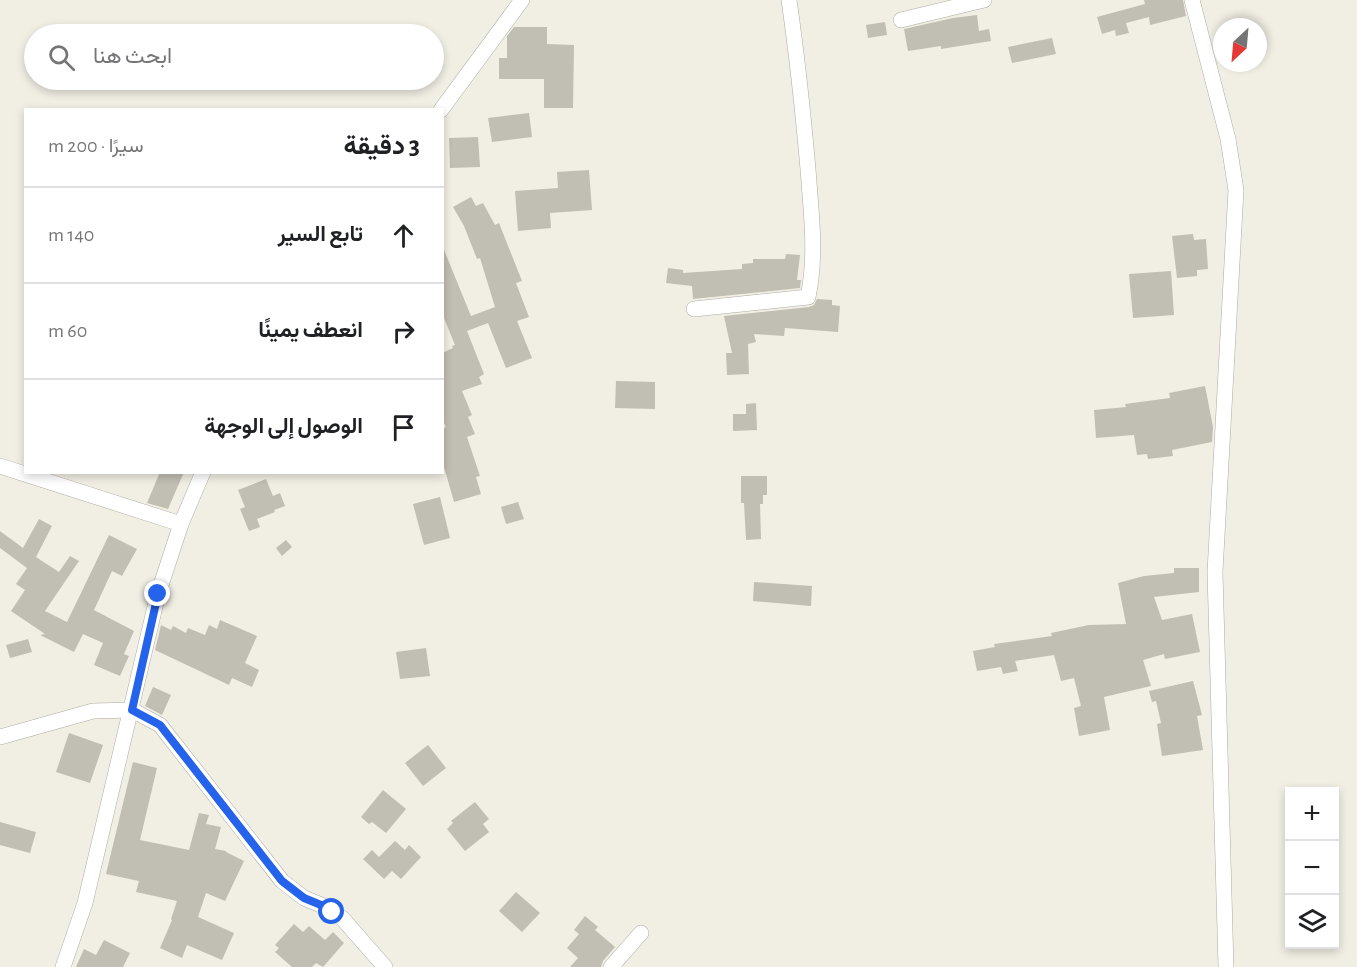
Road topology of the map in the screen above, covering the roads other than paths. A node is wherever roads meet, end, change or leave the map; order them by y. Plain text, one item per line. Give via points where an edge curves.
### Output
1 (522, 0) edge
2 (789, 0) edge
3 (984, 0) edge
4 (1192, 0) edge
5 (901, 20) dead end
6 (442, 108) edge
7 (694, 309) dead end
8 (0, 466) edge
9 (24, 474) edge
10 (25, 474) edge
11 (202, 474) edge
12 (181, 524) junction
13 (132, 710) junction
14 (0, 737) edge
15 (641, 933) dead end
16 (63, 967) edge
17 (385, 967) edge
18 (611, 967) edge
19 (1226, 967) edge

1 - 6 street
2 - 7 street via 801,87 813,236 808,297
3 - 5 street
4 - 19 street via 1228,139 1236,190 1215,572
8 - 9 street
10 - 12 street
11 - 12 street
12 - 13 street via 158,594
13 - 14 street via 93,711
13 - 16 street via 86,903
13 - 17 street via 160,725 282,881 342,918
15 - 18 street

